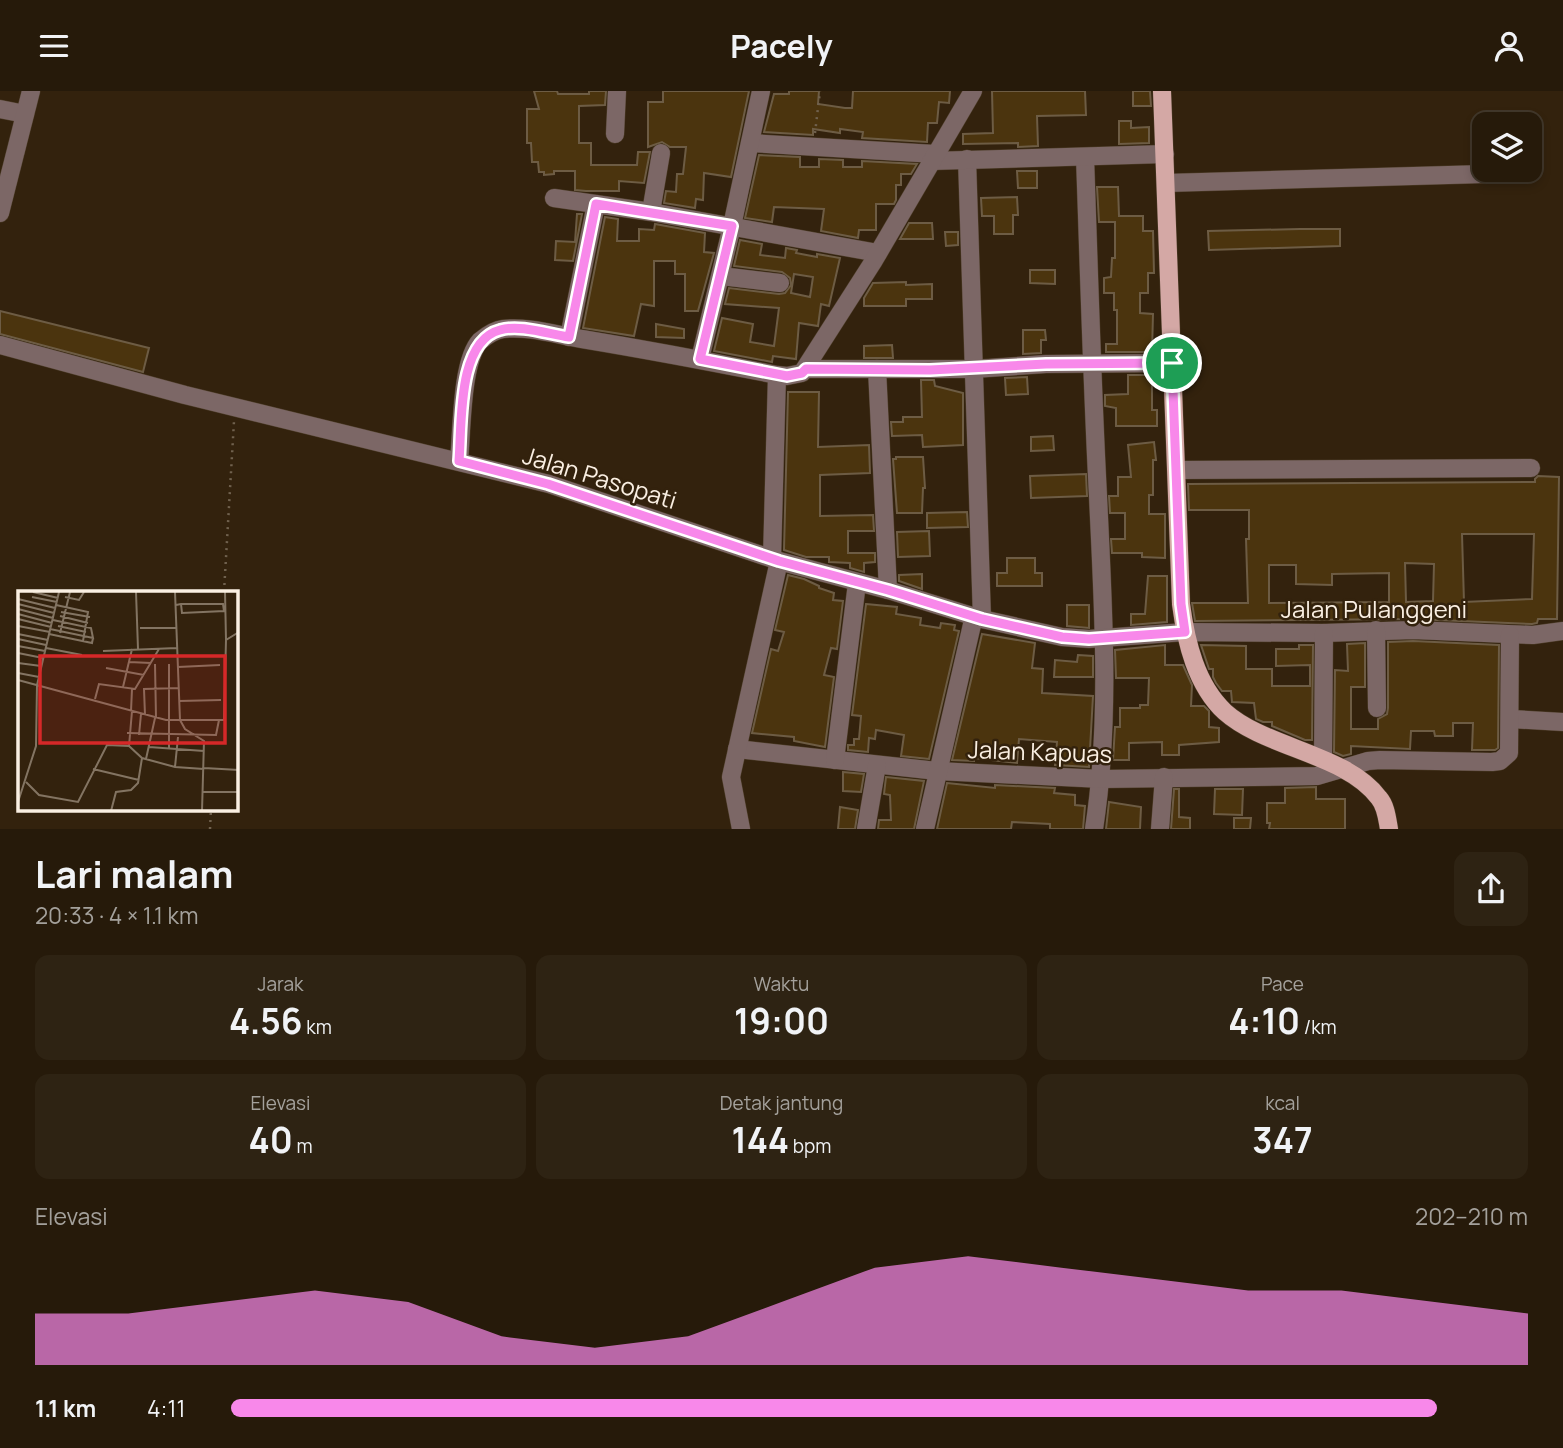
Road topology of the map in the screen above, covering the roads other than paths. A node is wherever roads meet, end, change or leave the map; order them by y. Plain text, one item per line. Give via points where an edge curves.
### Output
1 (31, 91) edge
2 (617, 91) edge
3 (761, 91) edge
4 (973, 91) edge
5 (1162, 91) edge
6 (0, 109) edge
7 (25, 114) junction
8 (615, 134) dead end
9 (750, 143) junction
10 (661, 153) dead end
11 (1165, 154) junction
12 (1085, 157) junction
13 (933, 158) junction
14 (967, 159) junction
15 (1472, 174) edge
16 (4, 177) edge
17 (1166, 183) junction
18 (554, 198) dead end
19 (596, 204) junction
20 (651, 212) junction
21 (0, 213) edge
22 (732, 226) junction
23 (878, 253) junction
24 (721, 276) junction
25 (780, 283) dead end
26 (569, 337) junction
27 (0, 345) edge
28 (700, 359) junction
29 (1091, 363) junction
30 (1172, 363) junction
31 (806, 369) junction
32 (877, 369) junction
33 (974, 369) junction
34 (777, 375) junction
35 (459, 461) junction
36 (1531, 468) dead end
37 (1177, 470) junction
38 (775, 560) junction
39 (857, 583) junction
40 (888, 590) junction
41 (978, 617) junction
42 (1376, 630) junction
43 (1563, 631) edge
44 (1185, 632) junction
45 (1324, 633) junction
46 (1510, 635) junction
47 (1104, 638) junction
48 (1377, 708) dead end
49 (1510, 719) junction
50 (1563, 722) edge
51 (737, 749) junction
52 (835, 760) junction
53 (1323, 760) junction
54 (877, 765) junction
55 (1342, 770) junction
56 (937, 771) junction
57 (1164, 777) junction
58 (1102, 779) junction
59 (741, 828) edge
60 (866, 828) edge
61 (925, 828) edge
62 (1094, 828) edge
63 (1160, 828) edge
64 (1389, 828) edge

1 - 7 street
2 - 8 street
3 - 9 street
4 - 13 street
5 - 11 main road
6 - 7 street
7 - 16 street
9 - 13 street
9 - 22 street
10 - 20 street
11 - 12 street
11 - 17 main road
12 - 14 street
12 - 29 street
13 - 14 street
13 - 23 street
14 - 33 street
15 - 17 street
16 - 21 street
17 - 30 main road
18 - 19 street
19 - 20 street
19 - 26 street
20 - 22 street
22 - 23 street
22 - 24 street
23 - 31 street
24 - 25 street
24 - 28 street
26 - 28 street
26 - 35 street via 500,329 478,343 467,366
27 - 35 street, Jalan Pasopati
28 - 34 street
29 - 30 street
29 - 33 street
29 - 47 street
30 - 37 main road
31 - 32 street
31 - 34 street via 796,375
32 - 33 street
32 - 40 street
33 - 41 street
34 - 38 street
35 - 38 street, Jalan Pasopati via 548,484
36 - 37 street
37 - 44 main road
38 - 39 street, Jalan Pasopati
38 - 51 street
39 - 40 street, Jalan Pasopati
39 - 52 street
40 - 41 street, Jalan Pasopati
41 - 47 street, Jalan Pasopati via 1062,637
41 - 56 street
42 - 45 street, Jalan Pulanggeni
42 - 46 street, Jalan Pulanggeni
42 - 48 street
43 - 46 street, Jalan Pulanggeni
44 - 45 street, Jalan Pulanggeni
44 - 47 street, Jalan Pasopati
44 - 53 main road via 1197,671 1226,713
45 - 53 street
46 - 49 street, Jalan Kapuas
47 - 58 street
49 - 50 street
49 - 55 street, Jalan Kapuas via 1509,753 1500,761 1380,760
51 - 52 street, Jalan Kapuas
51 - 59 street via 731,789
52 - 54 street, Jalan Kapuas
53 - 55 main road
54 - 56 street, Jalan Kapuas
54 - 60 street
55 - 57 street, Jalan Kapuas via 1317,776
55 - 64 main road via 1378,796
56 - 58 street, Jalan Kapuas
56 - 61 street
57 - 58 street, Jalan Kapuas
57 - 63 street
58 - 62 street

